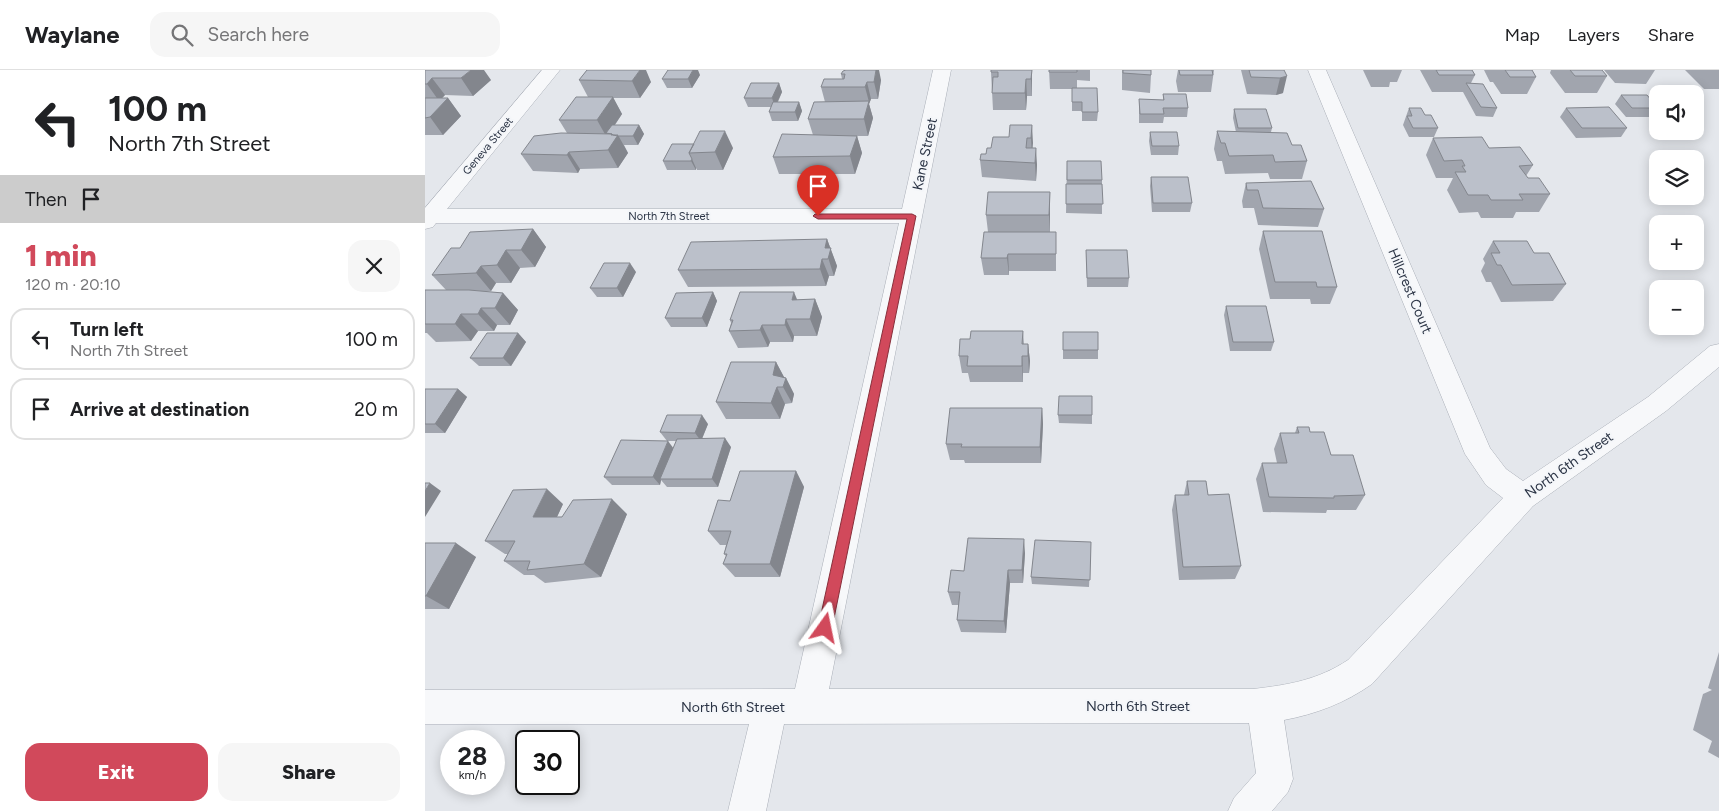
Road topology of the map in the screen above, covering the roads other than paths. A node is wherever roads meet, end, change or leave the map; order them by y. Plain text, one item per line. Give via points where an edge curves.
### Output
1 (551, 70) edge
2 (942, 70) edge
3 (1317, 70) edge
4 (912, 216) junction
5 (426, 218) edge
6 (1719, 353) edge
7 (1523, 497) junction
8 (1264, 705) junction
9 (425, 707) edge
10 (770, 707) junction
11 (808, 707) junction
12 (747, 811) edge
13 (1247, 811) edge

1 - 5 street, Geneva Street
2 - 4 street, Kane Street
3 - 7 street, Hillcrest Court via 1479,454 1496,477
4 - 5 street, North 7th Street
4 - 11 street, Kane Street
6 - 7 street, North 6th Street via 1657,404
7 - 8 street, North 6th Street via 1360,672 1326,693 1300,701
8 - 11 street, North 6th Street
8 - 13 street via 1275,779
9 - 10 street, North 6th Street
10 - 11 street, North 6th Street
10 - 12 street

